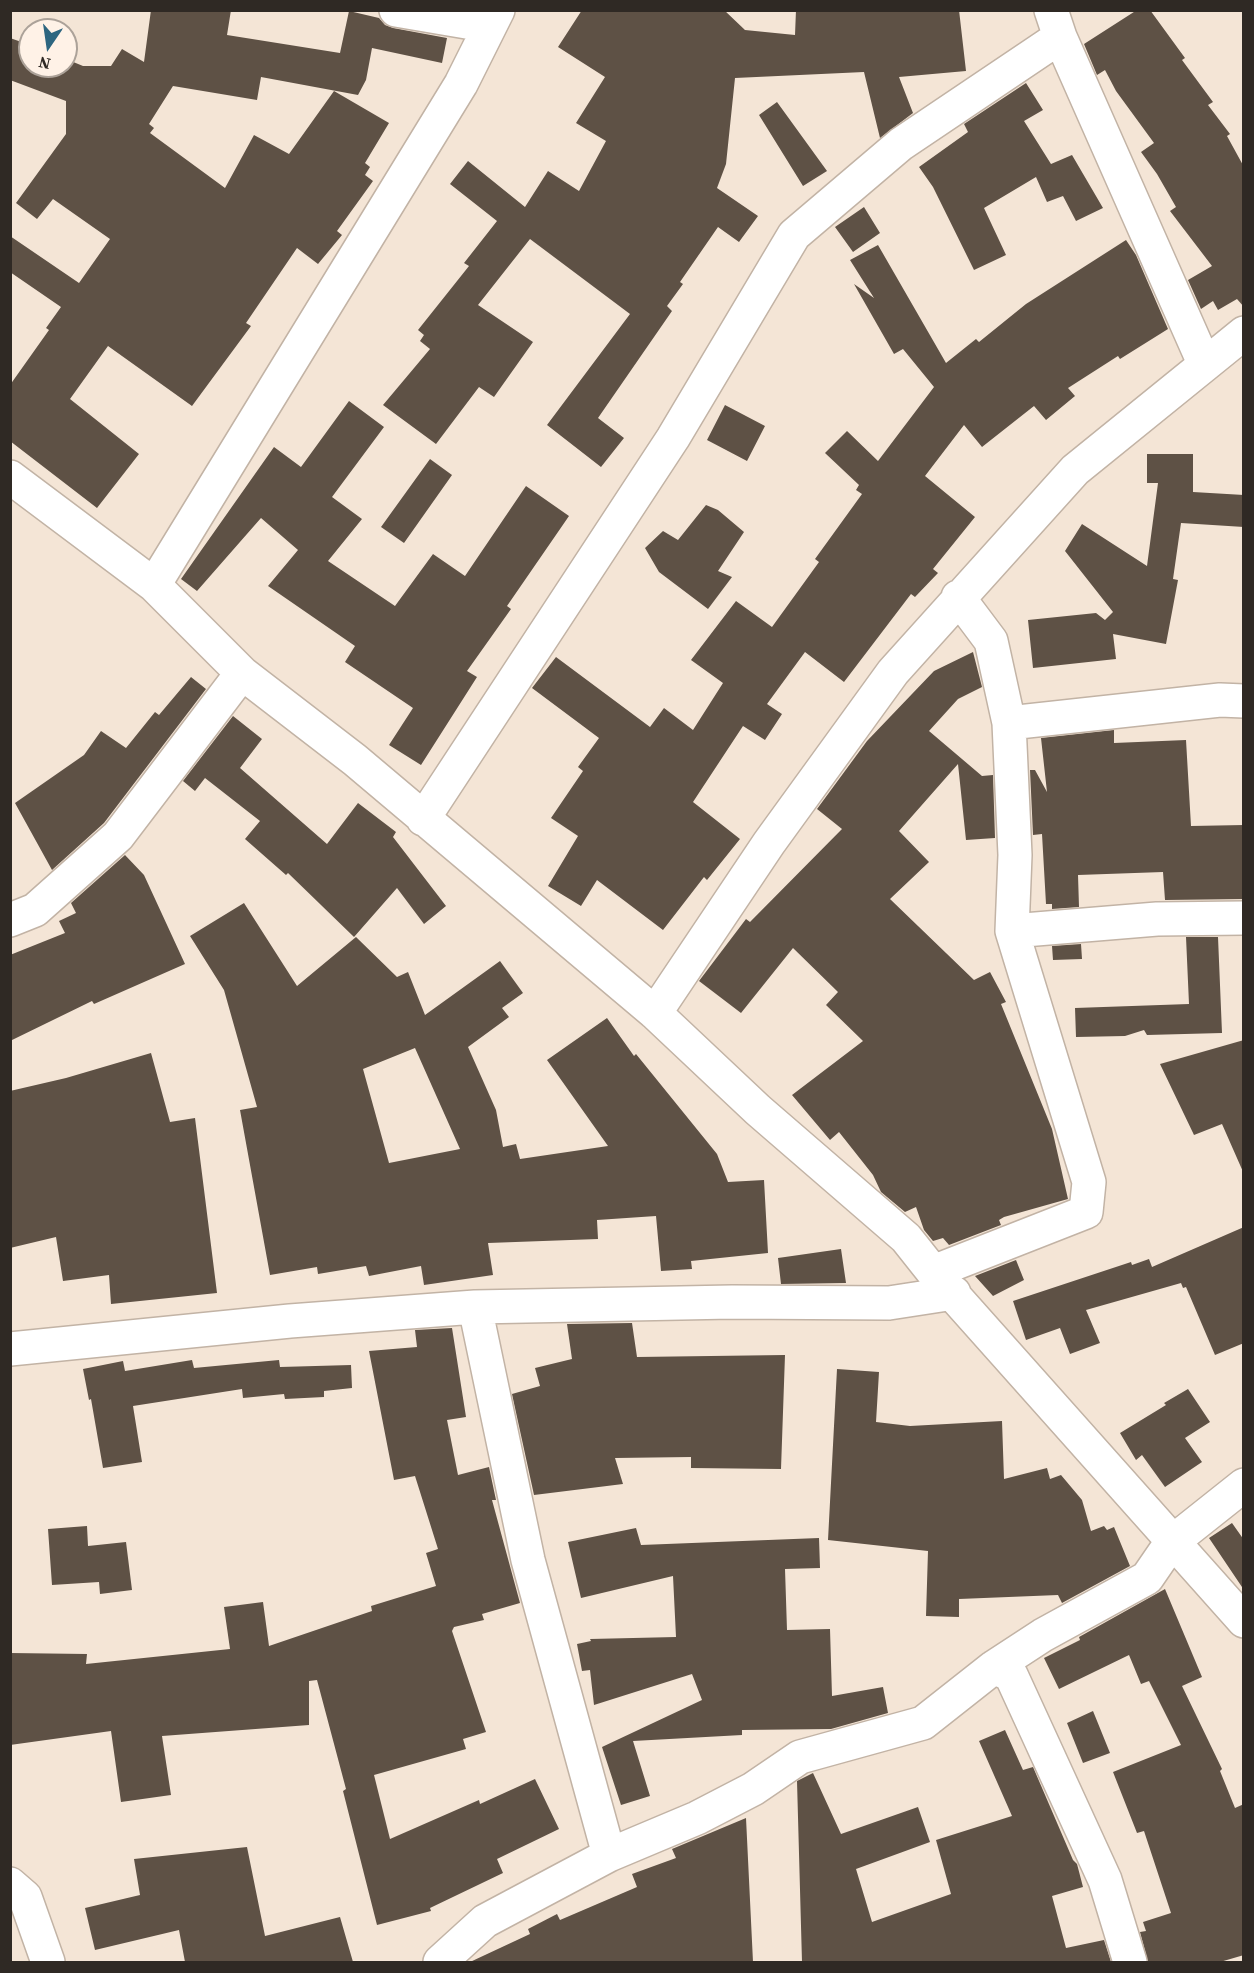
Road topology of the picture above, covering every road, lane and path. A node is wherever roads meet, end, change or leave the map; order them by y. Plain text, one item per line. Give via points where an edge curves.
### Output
1 (396, 10) edge
2 (494, 18) edge
3 (1056, 24) edge
4 (1244, 333) edge
5 (1204, 363) junction
6 (10, 477) edge
7 (154, 585) junction
8 (958, 597) junction
9 (242, 673) junction
10 (1244, 701) edge
11 (1009, 723) junction
12 (423, 819) junction
13 (1244, 918) edge
14 (10, 920) edge
15 (1012, 931) junction
16 (655, 1013) junction
17 (943, 1283) junction
18 (475, 1307) junction
19 (10, 1349) edge
20 (1244, 1485) edge
21 (1171, 1543) junction
22 (1244, 1621) edge
23 (994, 1667) junction
24 (609, 1855) junction
25 (10, 1884) edge
26 (48, 1962) edge
27 (440, 1962) edge
28 (1130, 1962) edge

1 - 2 street
2 - 7 street via 461,84
3 - 5 street
3 - 12 street via 901,144 794,236 673,438
4 - 5 street
5 - 8 street via 1075,470
6 - 7 street
7 - 9 street
8 - 11 street via 991,641
8 - 16 street via 893,672
9 - 12 street via 355,760
9 - 14 street via 118,836 35,910
10 - 11 street via 1220,700
11 - 15 street via 1015,855
12 - 16 street
13 - 15 street via 1157,919
15 - 17 street via 1089,1182 1086,1212
16 - 17 street via 758,1110 906,1238
17 - 18 street via 889,1303
17 - 21 street
18 - 19 street
18 - 24 street via 528,1560
20 - 21 street
21 - 22 street
21 - 23 street via 1147,1578 1043,1635
23 - 24 street via 923,1724 800,1757 753,1789 697,1818
23 - 28 street via 1011,1675 1021,1696 1105,1880
24 - 27 street via 485,1921
25 - 26 street via 25,1897

